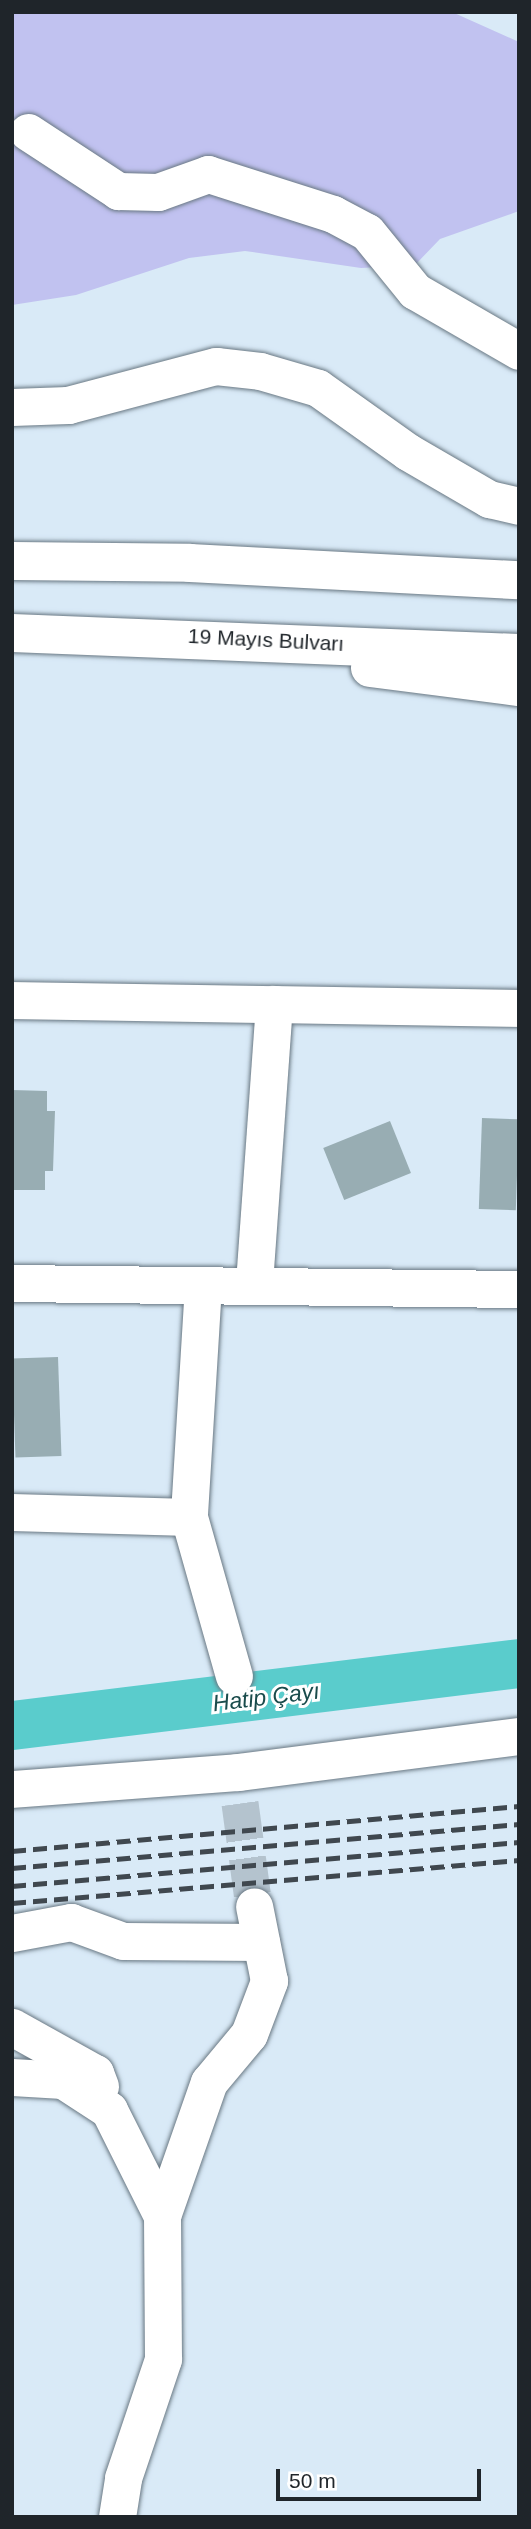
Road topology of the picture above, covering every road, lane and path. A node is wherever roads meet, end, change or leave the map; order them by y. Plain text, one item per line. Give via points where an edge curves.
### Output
1 (28, 132) dead end
2 (519, 351) edge
3 (12, 407) edge
4 (519, 506) edge
5 (519, 558) edge
6 (12, 561) edge
7 (190, 563) junction
8 (519, 580) edge
9 (90, 632) junction
10 (12, 633) edge
11 (519, 653) edge
12 (519, 687) edge
13 (12, 1000) edge
14 (274, 1004) junction
15 (519, 1008) edge
16 (12, 1283) edge
17 (203, 1285) junction
18 (254, 1285) junction
19 (519, 1289) edge
20 (12, 1512) edge
21 (189, 1517) junction
22 (234, 1676) dead end
23 (519, 1736) edge
24 (12, 1789) edge
25 (254, 1906) tunnel mouth
26 (12, 1933) edge
27 (261, 1942) junction
28 (12, 2027) edge
29 (12, 2077) edge
30 (109, 2110) junction
31 (162, 2216) junction
32 (117, 2517) edge

1 - 2 street via 118,191 158,192 208,174 333,214 368,232 415,291
3 - 4 street via 68,405 216,366 260,371 318,388 408,452 489,499
5 - 7 highway
6 - 7 highway
7 - 8 highway
9 - 10 highway, 19 Mayıs Bulvarı
9 - 11 highway, 19 Mayıs Bulvarı
9 - 12 highway
13 - 14 street
14 - 15 street
14 - 18 street
16 - 17 street
17 - 18 street
17 - 21 street
18 - 19 street
20 - 21 street
21 - 22 street
23 - 24 street via 239,1788
25 - 27 street
26 - 27 street via 71,1922 123,1941
27 - 31 street via 269,1981 249,2034 209,2082
28 - 30 street via 95,2073
29 - 30 street via 63,2080
30 - 31 street
31 - 32 street via 163,2359 122,2478

